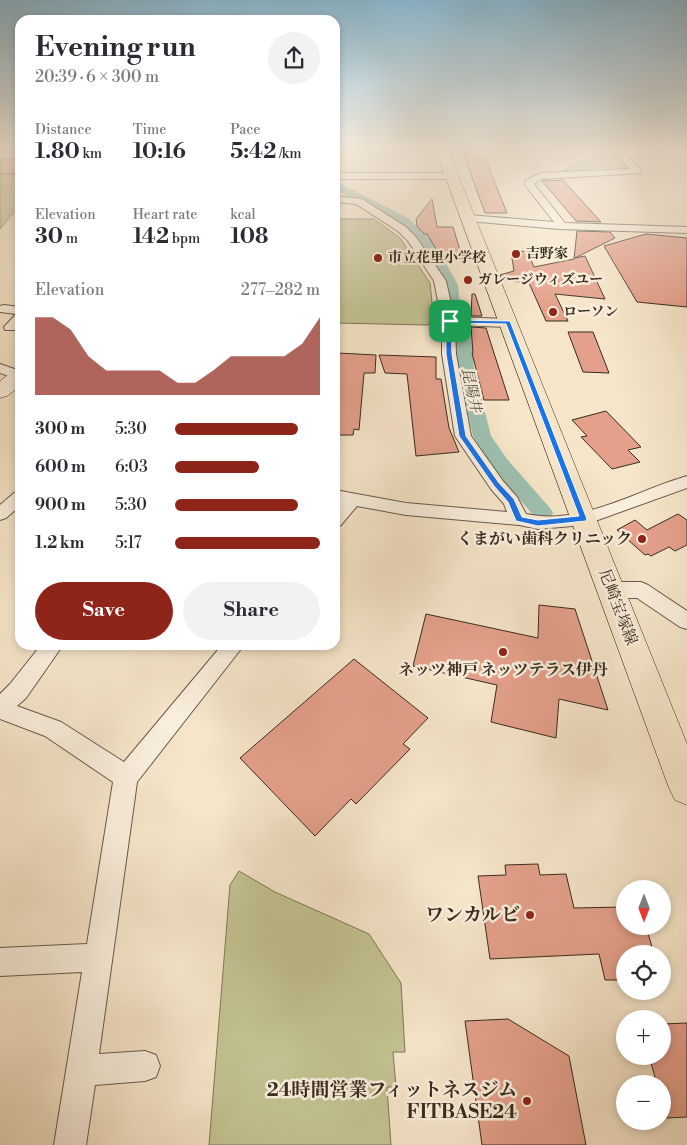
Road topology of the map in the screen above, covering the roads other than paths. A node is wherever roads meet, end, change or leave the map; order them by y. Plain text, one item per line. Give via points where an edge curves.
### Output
1 (359, 201) edge
2 (462, 201) edge
3 (543, 201) edge
4 (469, 218) junction
5 (559, 226) junction
6 (687, 230) edge
7 (4, 309) dead end
8 (15, 310) edge
9 (449, 321) junction
10 (15, 322) edge
11 (468, 322) joint
12 (508, 323) junction
13 (10, 327) dead end
14 (15, 374) edge
15 (0, 392) edge
16 (687, 482) edge
17 (343, 498) edge
18 (15, 501) edge
19 (0, 514) edge
20 (519, 519) junction
21 (584, 519) junction
22 (611, 590) junction
23 (687, 621) edge
24 (49, 650) edge
25 (230, 650) edge
26 (0, 708) edge
27 (126, 777) junction
28 (687, 788) edge
29 (98, 957) junction
30 (0, 962) edge
31 (145, 1066) dead end
32 (81, 1071) junction
33 (70, 1145) edge

1 - 9 street via 412,239 440,281
2 - 4 main road, 尼崎宝塚線
3 - 5 street via 560,222
4 - 5 street
4 - 12 main road, 尼崎宝塚線
5 - 6 street
7 - 8 street
9 - 11 street
9 - 20 street via 449,354 463,436 511,501
10 - 13 street
11 - 12 street
12 - 21 main road, 尼崎宝塚線
14 - 15 main road
16 - 21 street
17 - 20 street via 406,509
18 - 19 street
20 - 21 street via 538,523
21 - 22 main road, 尼崎宝塚線
22 - 23 street via 641,590
22 - 28 main road, 尼崎宝塚線
24 - 26 street via 18,691
25 - 27 street
26 - 27 street via 53,729
27 - 29 street
29 - 30 street
29 - 32 street
31 - 32 street
32 - 33 street

